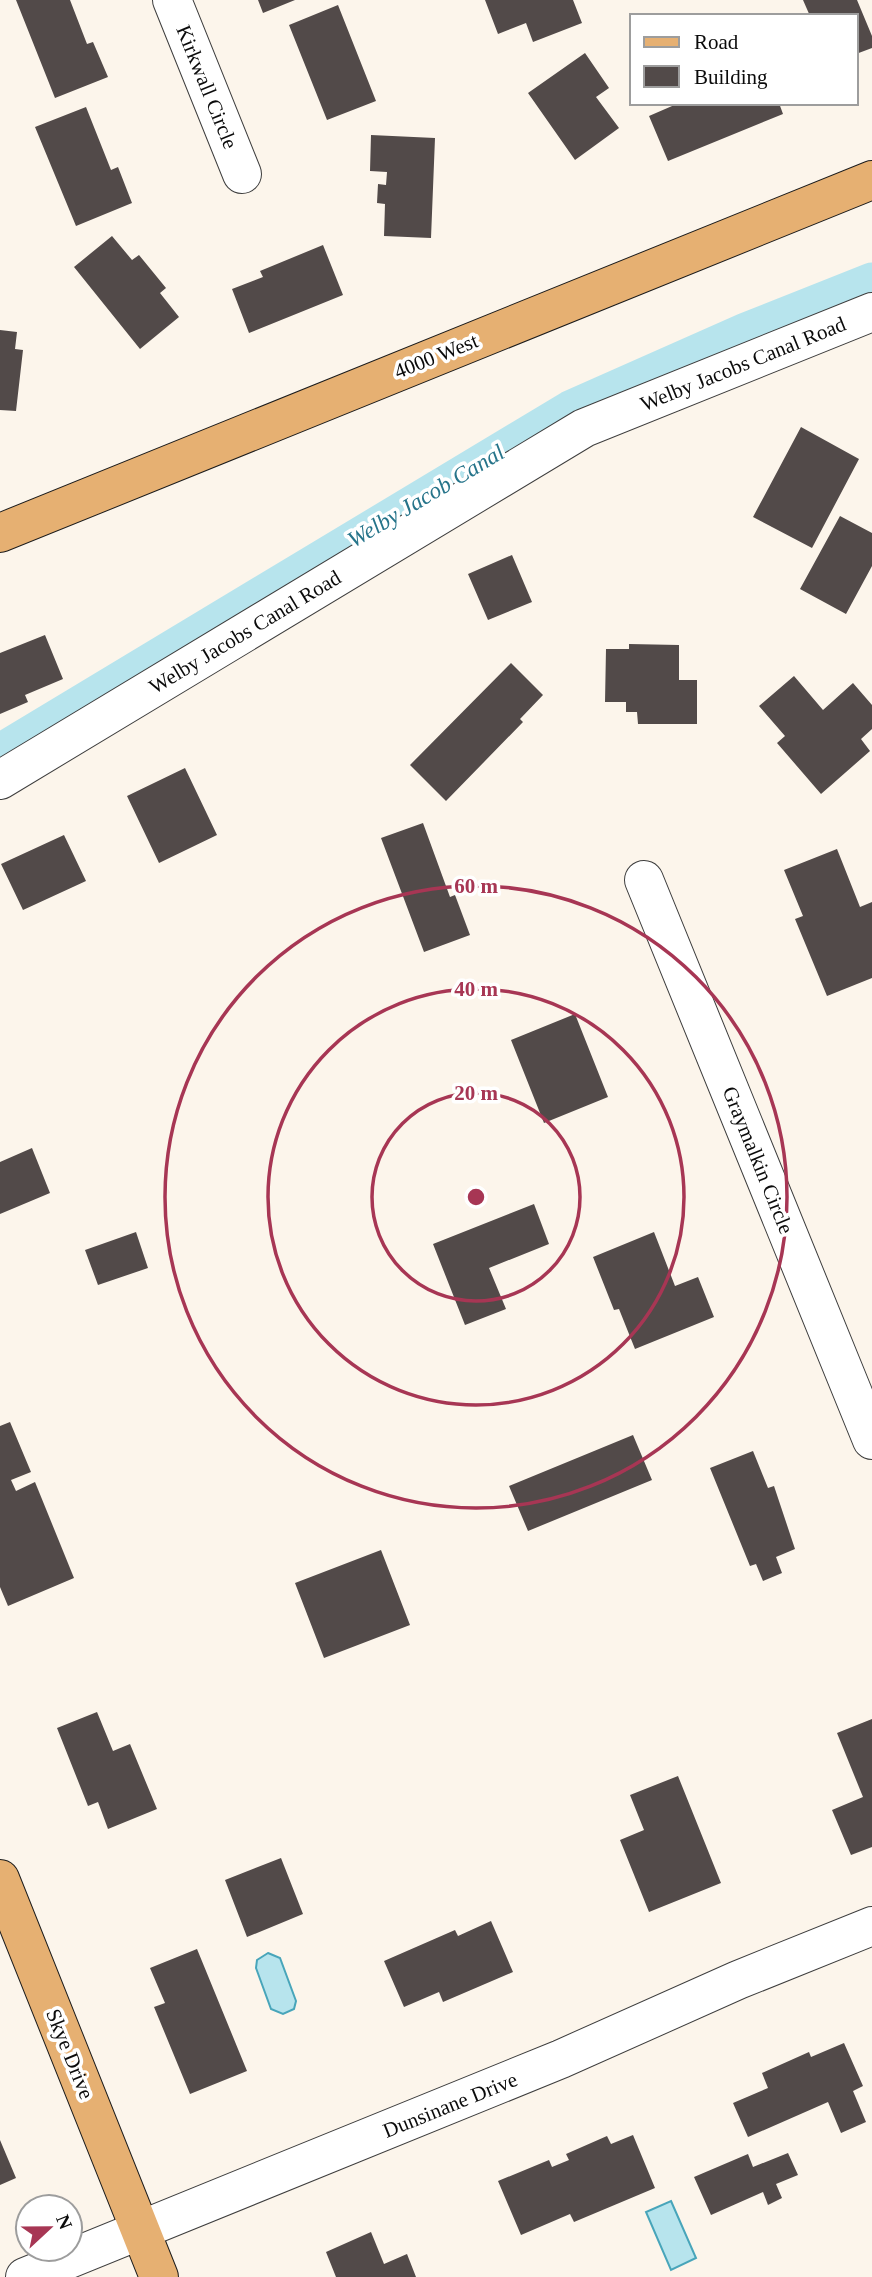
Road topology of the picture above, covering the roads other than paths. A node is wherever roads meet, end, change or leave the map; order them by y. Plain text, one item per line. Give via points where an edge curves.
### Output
1 (172, 0) edge
2 (242, 174) dead end
3 (872, 180) edge
4 (872, 312) edge
5 (0, 533) edge
6 (0, 780) edge
7 (644, 880) dead end
8 (872, 1440) edge
9 (0, 1879) edge
10 (872, 1926) edge
11 (140, 2230) junction
12 (24, 2277) edge
13 (159, 2277) edge

1 - 2 street, Kirkwall Circle
3 - 5 main road, 4000 West
4 - 6 street, Welby Jacobs Canal Road via 584,428
7 - 8 street, Graymalkin Circle
9 - 11 main road, Skye Drive
10 - 11 street, Dunsinane Drive via 561,2059
11 - 12 street, Dunsinane Drive
11 - 13 main road, Skye Drive

